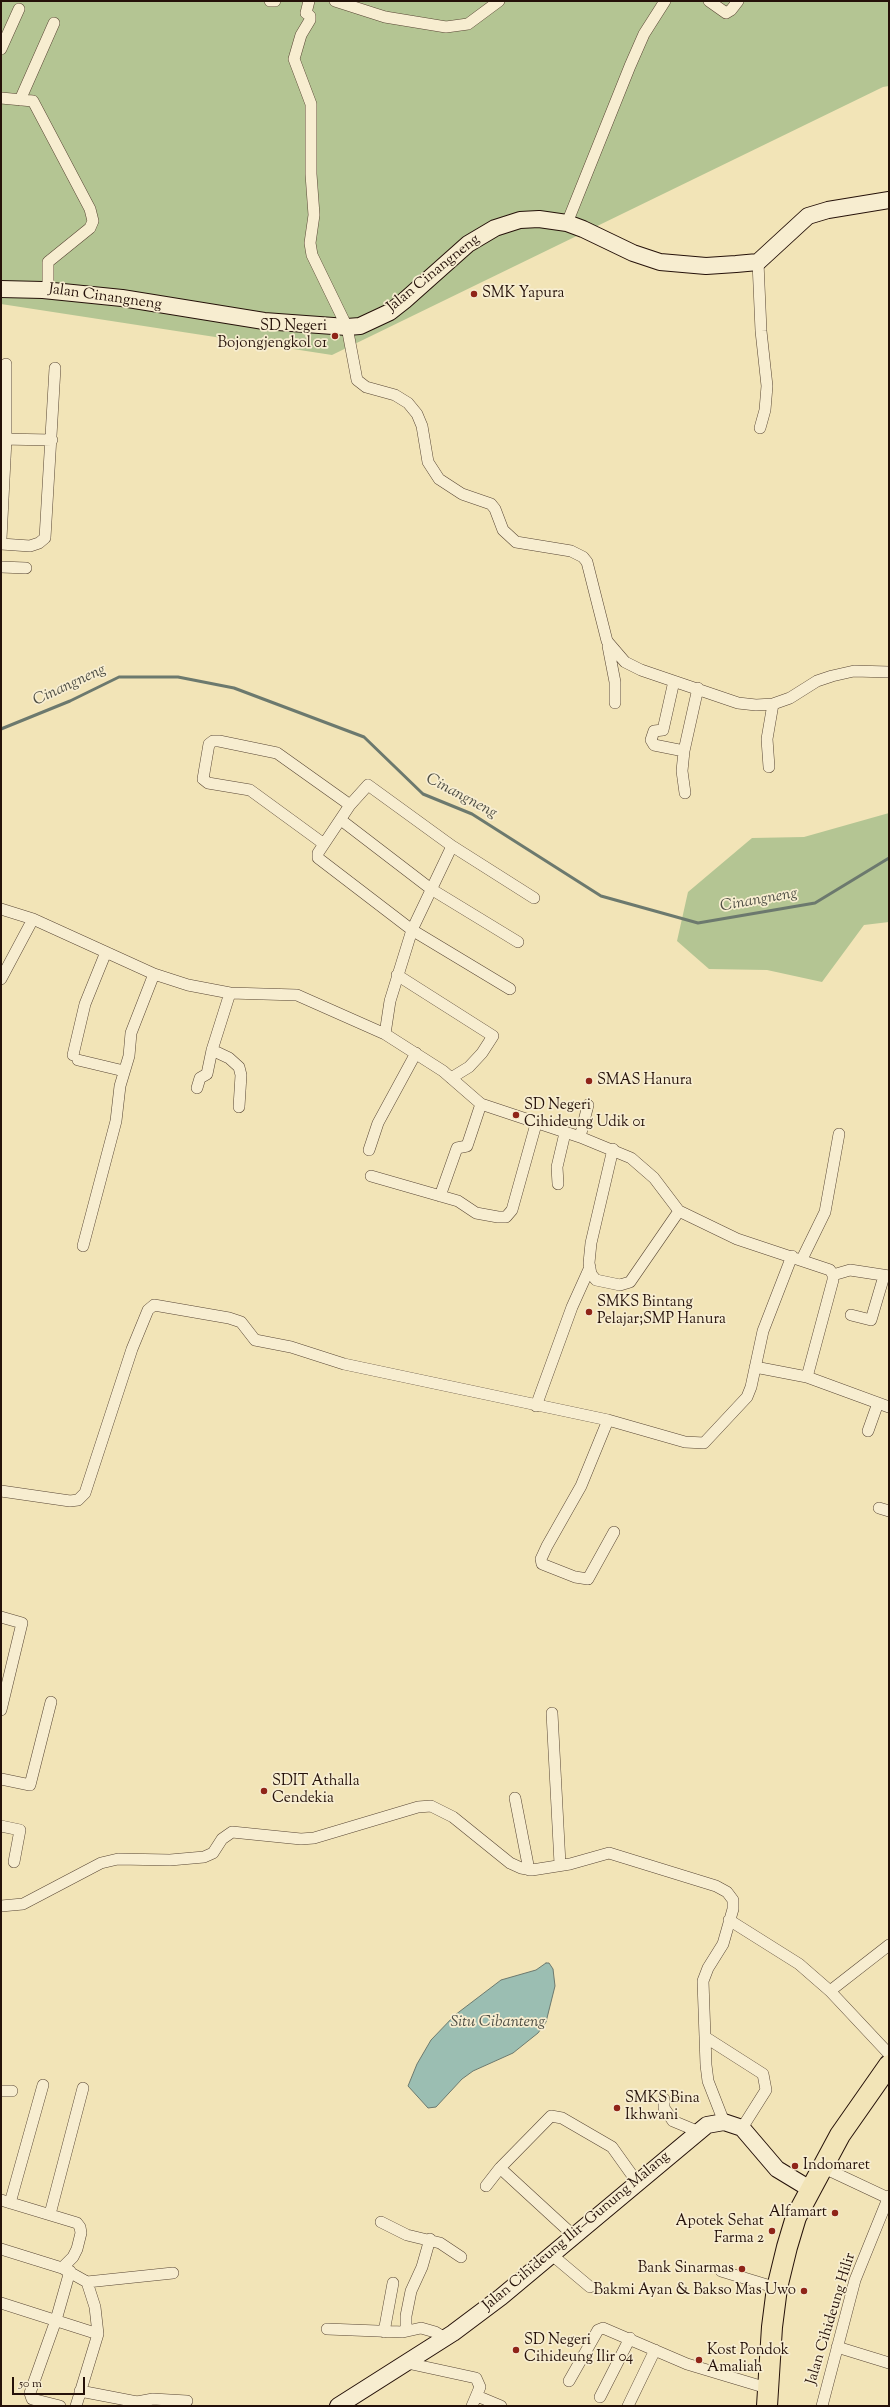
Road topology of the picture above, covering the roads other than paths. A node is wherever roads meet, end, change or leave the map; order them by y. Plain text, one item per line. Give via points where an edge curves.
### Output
1 (270, 1) edge
2 (276, 1) edge
3 (309, 1) edge
4 (335, 1) edge
5 (499, 1) edge
6 (665, 1) edge
7 (709, 1) edge
8 (738, 1) edge
9 (19, 9) dead end
10 (54, 23) dead end
11 (1, 49) edge
12 (1, 98) edge
13 (20, 100) junction
14 (889, 200) edge
15 (566, 223) junction
16 (758, 262) junction
17 (1, 289) edge
18 (48, 290) junction
19 (347, 327) junction
20 (6, 364) dead end
21 (55, 368) dead end
22 (760, 428) dead end
23 (3, 439) edge
24 (52, 440) junction
25 (1, 539) edge
26 (1, 544) edge
27 (1, 567) edge
28 (26, 568) dead end
29 (607, 641) junction
30 (889, 672) edge
31 (674, 681) junction
32 (698, 688) junction
33 (615, 703) dead end
34 (773, 704) junction
35 (684, 751) junction
36 (769, 767) dead end
37 (685, 793) dead end
38 (350, 805) junction
39 (341, 820) junction
40 (324, 844) junction
41 (452, 846) junction
42 (431, 889) junction
43 (534, 898) dead end
44 (1, 909) edge
45 (34, 919) junction
46 (412, 930) junction
47 (518, 942) dead end
48 (106, 952) junction
49 (154, 974) junction
50 (398, 975) junction
51 (1, 979) edge
52 (510, 989) dead end
53 (230, 993) junction
54 (385, 1034) junction
55 (212, 1050) junction
56 (416, 1053) junction
57 (124, 1071) junction
58 (451, 1078) junction
59 (197, 1088) dead end
60 (480, 1104) junction
61 (588, 1105) dead end
62 (239, 1107) dead end
63 (536, 1124) junction
64 (565, 1133) junction
65 (838, 1134) dead end
66 (580, 1137) junction
67 (613, 1149) junction
68 (369, 1150) dead end
69 (371, 1176) dead end
70 (558, 1184) dead end
71 (440, 1196) junction
72 (679, 1211) junction
73 (83, 1246) dead end
74 (797, 1258) junction
75 (590, 1267) junction
76 (833, 1275) junction
77 (886, 1276) edge
78 (851, 1315) dead end
79 (755, 1367) junction
80 (807, 1377) junction
81 (884, 1405) edge
82 (536, 1406) junction
83 (608, 1420) junction
84 (868, 1431) dead end
85 (1, 1491) edge
86 (614, 1532) dead end
87 (1, 1617) edge
88 (51, 1702) dead end
89 (1, 1710) edge
90 (552, 1713) dead end
91 (1, 1779) edge
92 (515, 1798) dead end
93 (1, 1826) edge
94 (14, 1862) dead end
95 (560, 1864) junction
96 (529, 1870) junction
97 (1, 1906) edge
98 (729, 1920) junction
99 (889, 1945) edge
100 (830, 1991) junction
101 (705, 2037) junction
102 (889, 2054) edge
103 (889, 2065) edge
104 (43, 2085) dead end
105 (83, 2088) dead end
106 (664, 2099) dead end
107 (724, 2122) junction
108 (742, 2128) junction
109 (697, 2132) junction
110 (822, 2167) junction
111 (500, 2168) junction
112 (637, 2182) junction
113 (486, 2186) dead end
114 (810, 2189) junction
115 (889, 2197) edge
116 (6, 2202) edge
117 (887, 2210) edge
118 (50, 2214) junction
119 (381, 2222) dead end
120 (574, 2236) junction
121 (430, 2239) junction
122 (1, 2249) edge
123 (552, 2255) junction
124 (461, 2257) dead end
125 (66, 2269) junction
126 (721, 2271) dead end
127 (173, 2273) dead end
128 (87, 2282) junction
129 (393, 2283) dead end
130 (590, 2287) dead end
131 (777, 2288) junction
132 (1, 2303) edge
133 (56, 2320) junction
134 (327, 2329) dead end
135 (406, 2331) junction
136 (384, 2332) junction
137 (98, 2334) junction
138 (445, 2338) junction
139 (630, 2338) junction
140 (837, 2347) junction
141 (655, 2350) junction
142 (407, 2363) junction
143 (889, 2363) edge
144 (569, 2381) dead end
145 (80, 2391) junction
146 (600, 2397) dead end
147 (767, 2397) edge
148 (187, 2401) dead end
149 (474, 2401) edge
150 (60, 2406) edge
151 (76, 2406) edge
152 (338, 2406) edge
153 (501, 2406) edge
154 (628, 2406) edge
155 (822, 2406) edge

1 - 2 street
3 - 19 street via 306,14 310,16 310,20 301,35 294,59 311,104 314,215 310,243 312,255
4 - 5 street via 385,16 446,27 468,24
6 - 15 street via 644,34
7 - 8 street via 726,13
9 - 11 street
10 - 13 street
12 - 13 street
13 - 18 street via 33,101 39,110 90,208 93,220 90,228 48,262
14 - 16 street via 828,210 808,216
15 - 16 street, Jalan Cinangneng via 660,262 706,266
15 - 19 street, Jalan Cinangneng via 539,219 520,220 495,228 468,244 431,279 390,312 360,326
16 - 22 street via 761,331 767,386
17 - 18 street, Jalan Cinangneng
18 - 19 street, Jalan Cinangneng via 122,298 264,321
19 - 29 street via 357,380 366,387 395,395 408,403 422,426 428,462 439,479 462,494 491,504 503,530 516,542 571,551 587,562
20 - 23 street
21 - 24 street
23 - 24 street
23 - 25 street
24 - 26 street via 45,538 30,546
27 - 28 street
29 - 31 street via 625,662
29 - 33 street via 615,682
30 - 34 street via 854,671 832,676
31 - 32 street
31 - 35 street via 663,730 654,731 651,740 654,745
32 - 34 street via 738,703
32 - 35 street
34 - 36 street via 767,739
35 - 37 street via 682,771
38 - 39 street
38 - 40 street via 277,753 219,741 209,744 203,779 208,783 250,790
38 - 41 street via 368,784
39 - 40 street
39 - 42 street
40 - 46 street via 318,853 322,863
41 - 42 street
41 - 43 street
42 - 46 street
42 - 47 street
44 - 45 street
45 - 48 street
45 - 51 street
46 - 50 street
46 - 52 street
48 - 49 street
48 - 57 street via 87,998 76,1057
49 - 53 street via 188,985
49 - 57 street via 134,1021
50 - 54 street via 390,1001
50 - 58 street via 493,1036 469,1067
53 - 54 street via 297,995
53 - 55 street
54 - 56 street
55 - 59 street via 207,1074 200,1078
55 - 62 street via 229,1058 238,1067 241,1076
56 - 58 street
56 - 68 street via 378,1123
57 - 73 street via 116,1121
58 - 60 street
60 - 63 street
60 - 71 street via 468,1146 457,1148
61 - 66 street
63 - 64 street
63 - 71 street via 510,1214 502,1218 476,1212 458,1201
64 - 66 street
64 - 70 street via 557,1167
65 - 74 street via 825,1212
66 - 67 street
67 - 72 street via 641,1164
67 - 75 street via 593,1233
69 - 71 street
72 - 74 street via 737,1239
72 - 75 street via 630,1282 620,1285 596,1280 591,1274
74 - 76 street via 822,1267
74 - 79 street via 763,1331
75 - 82 street via 572,1307
76 - 77 street via 850,1270
76 - 80 street
77 - 78 street via 871,1320
79 - 80 street
79 - 83 street via 746,1397 704,1443 686,1442
80 - 81 street
81 - 84 street
82 - 83 street
82 - 85 street via 344,1364 291,1347 260,1342 252,1337 241,1322 161,1304 154,1305 148,1310 132,1349 85,1493 78,1500 70,1501
83 - 86 street via 581,1486 541,1559 542,1564 575,1577 588,1578
87 - 89 street via 22,1623
88 - 91 street via 30,1785
90 - 95 street
92 - 96 street
93 - 94 street via 20,1830
95 - 96 street
95 - 98 street via 609,1853 716,1886 727,1892 733,1900
96 - 97 street via 510,1863 453,1817 430,1806 418,1807 314,1838 232,1832 222,1839 213,1853 204,1857 170,1860 118,1859 101,1863 23,1904
98 - 100 street via 794,1960
98 - 101 street via 723,1944 708,1968 703,1982
99 - 100 street
100 - 102 street
101 - 107 street via 708,2081
101 - 108 street via 763,2074 766,2090
103 - 110 highway via 840,2135
104 - 116 street
105 - 118 street
106 - 109 street via 664,2108 673,2121
107 - 108 street
107 - 109 street, Jalan Cihideung Ilir–Gunung Malang via 707,2125
108 - 114 street via 777,2169
109 - 112 street, Jalan Cihideung Ilir–Gunung Malang
110 - 114 highway
110 - 115 street
111 - 112 street via 554,2115 612,2147
111 - 113 street
111 - 120 street
112 - 120 street, Jalan Cihideung Ilir–Gunung Malang
114 - 131 highway via 794,2225
115 - 117 street, Jalan Cihideung Hilir
116 - 118 street
117 - 140 street, Jalan Cihideung Hilir via 856,2280
118 - 125 street via 74,2221 80,2227 77,2249
119 - 121 street via 407,2235
120 - 123 street, Jalan Cihideung Ilir–Gunung Malang
121 - 124 street
121 - 135 street via 422,2267 411,2291
122 - 125 street
123 - 130 street
123 - 138 street, Jalan Cihideung Ilir–Gunung Malang
125 - 128 street
125 - 133 street
126 - 131 street
127 - 128 street
128 - 137 street via 95,2307
129 - 136 street
131 - 147 highway
132 - 133 street
133 - 137 street
133 - 150 street via 30,2397
134 - 136 street
135 - 136 street
135 - 138 street via 430,2330
137 - 145 street
138 - 142 street, Jalan Cihideung Ilir–Gunung Malang
139 - 141 street
139 - 144 street via 608,2328 598,2330
139 - 146 street
140 - 143 street
140 - 155 street, Jalan Cihideung Hilir
141 - 147 street
141 - 154 street
142 - 149 street via 476,2378 480,2387
142 - 152 street, Jalan Cihideung Ilir–Gunung Malang
145 - 148 street via 137,2402 153,2399
145 - 151 street
149 - 153 street

